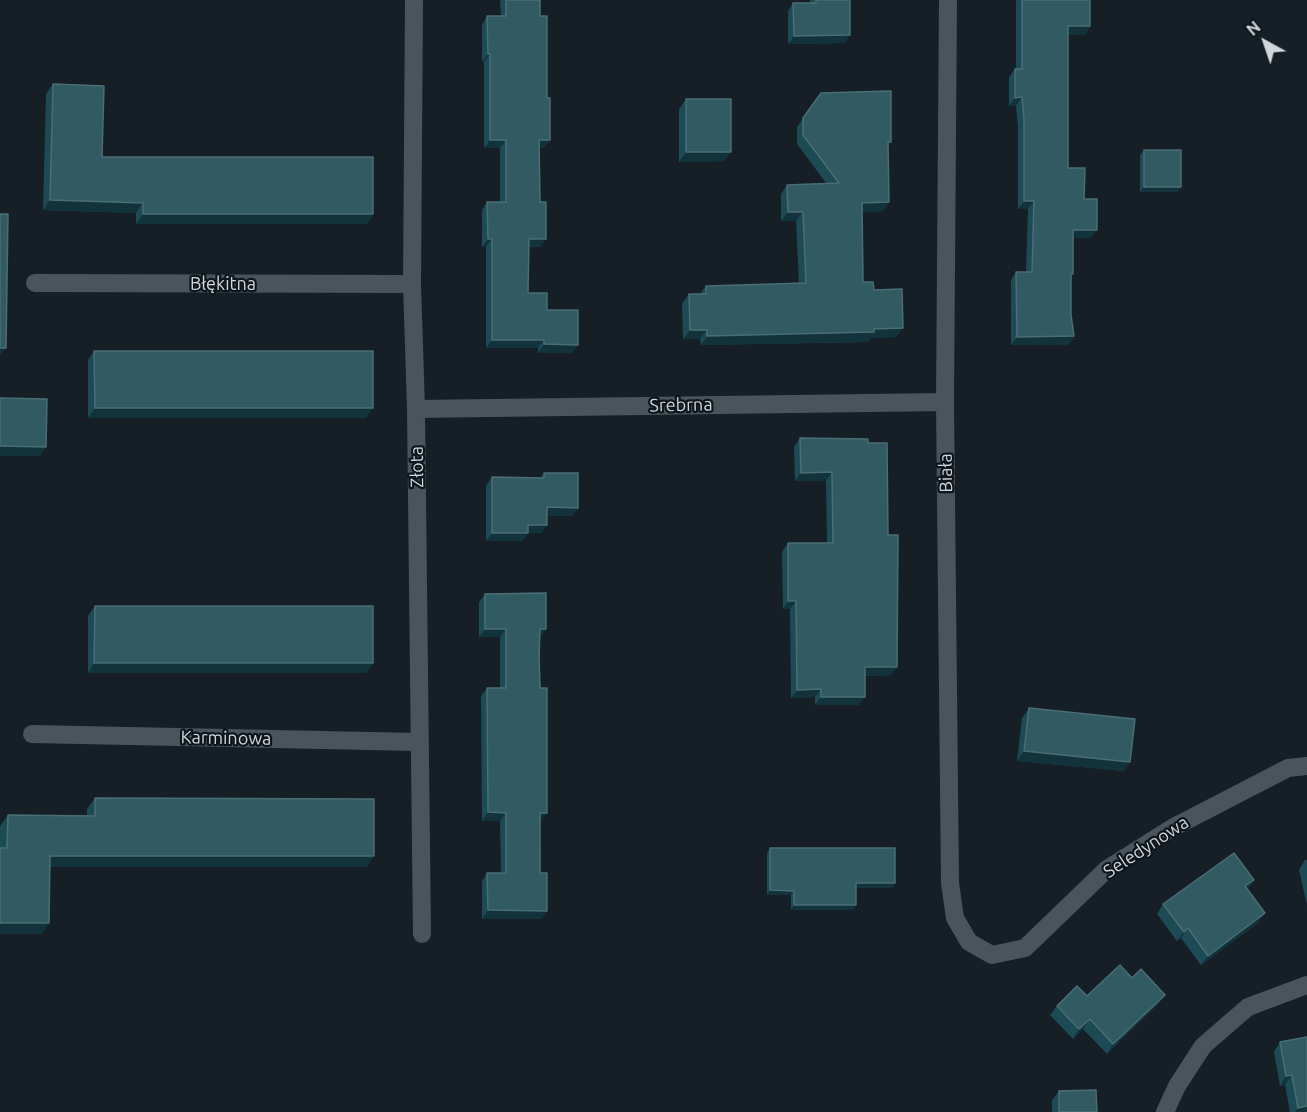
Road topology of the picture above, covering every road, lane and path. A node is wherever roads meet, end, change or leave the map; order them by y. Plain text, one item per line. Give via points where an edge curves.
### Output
1 (414, 0) edge
2 (948, 0) edge
3 (35, 283) dead end
4 (412, 284) junction
5 (945, 402) junction
6 (416, 409) junction
7 (32, 734) dead end
8 (419, 742) junction
9 (1307, 766) edge
10 (422, 934) dead end
11 (969, 942) joint
12 (1307, 985) edge
13 (1165, 1112) edge

1 - 4 street, Złota
2 - 5 street, Biała
3 - 4 street, Błękitna
4 - 6 street, Złota
5 - 6 street, Srebrna
5 - 11 street, Biała via 950,883 955,918
6 - 8 street, Złota
7 - 8 street, Karminowa
8 - 10 street, Złota
9 - 11 street, Seledynowa via 1288,768 1172,828 1107,869 1025,948 992,955
12 - 13 street via 1248,1007 1203,1046

